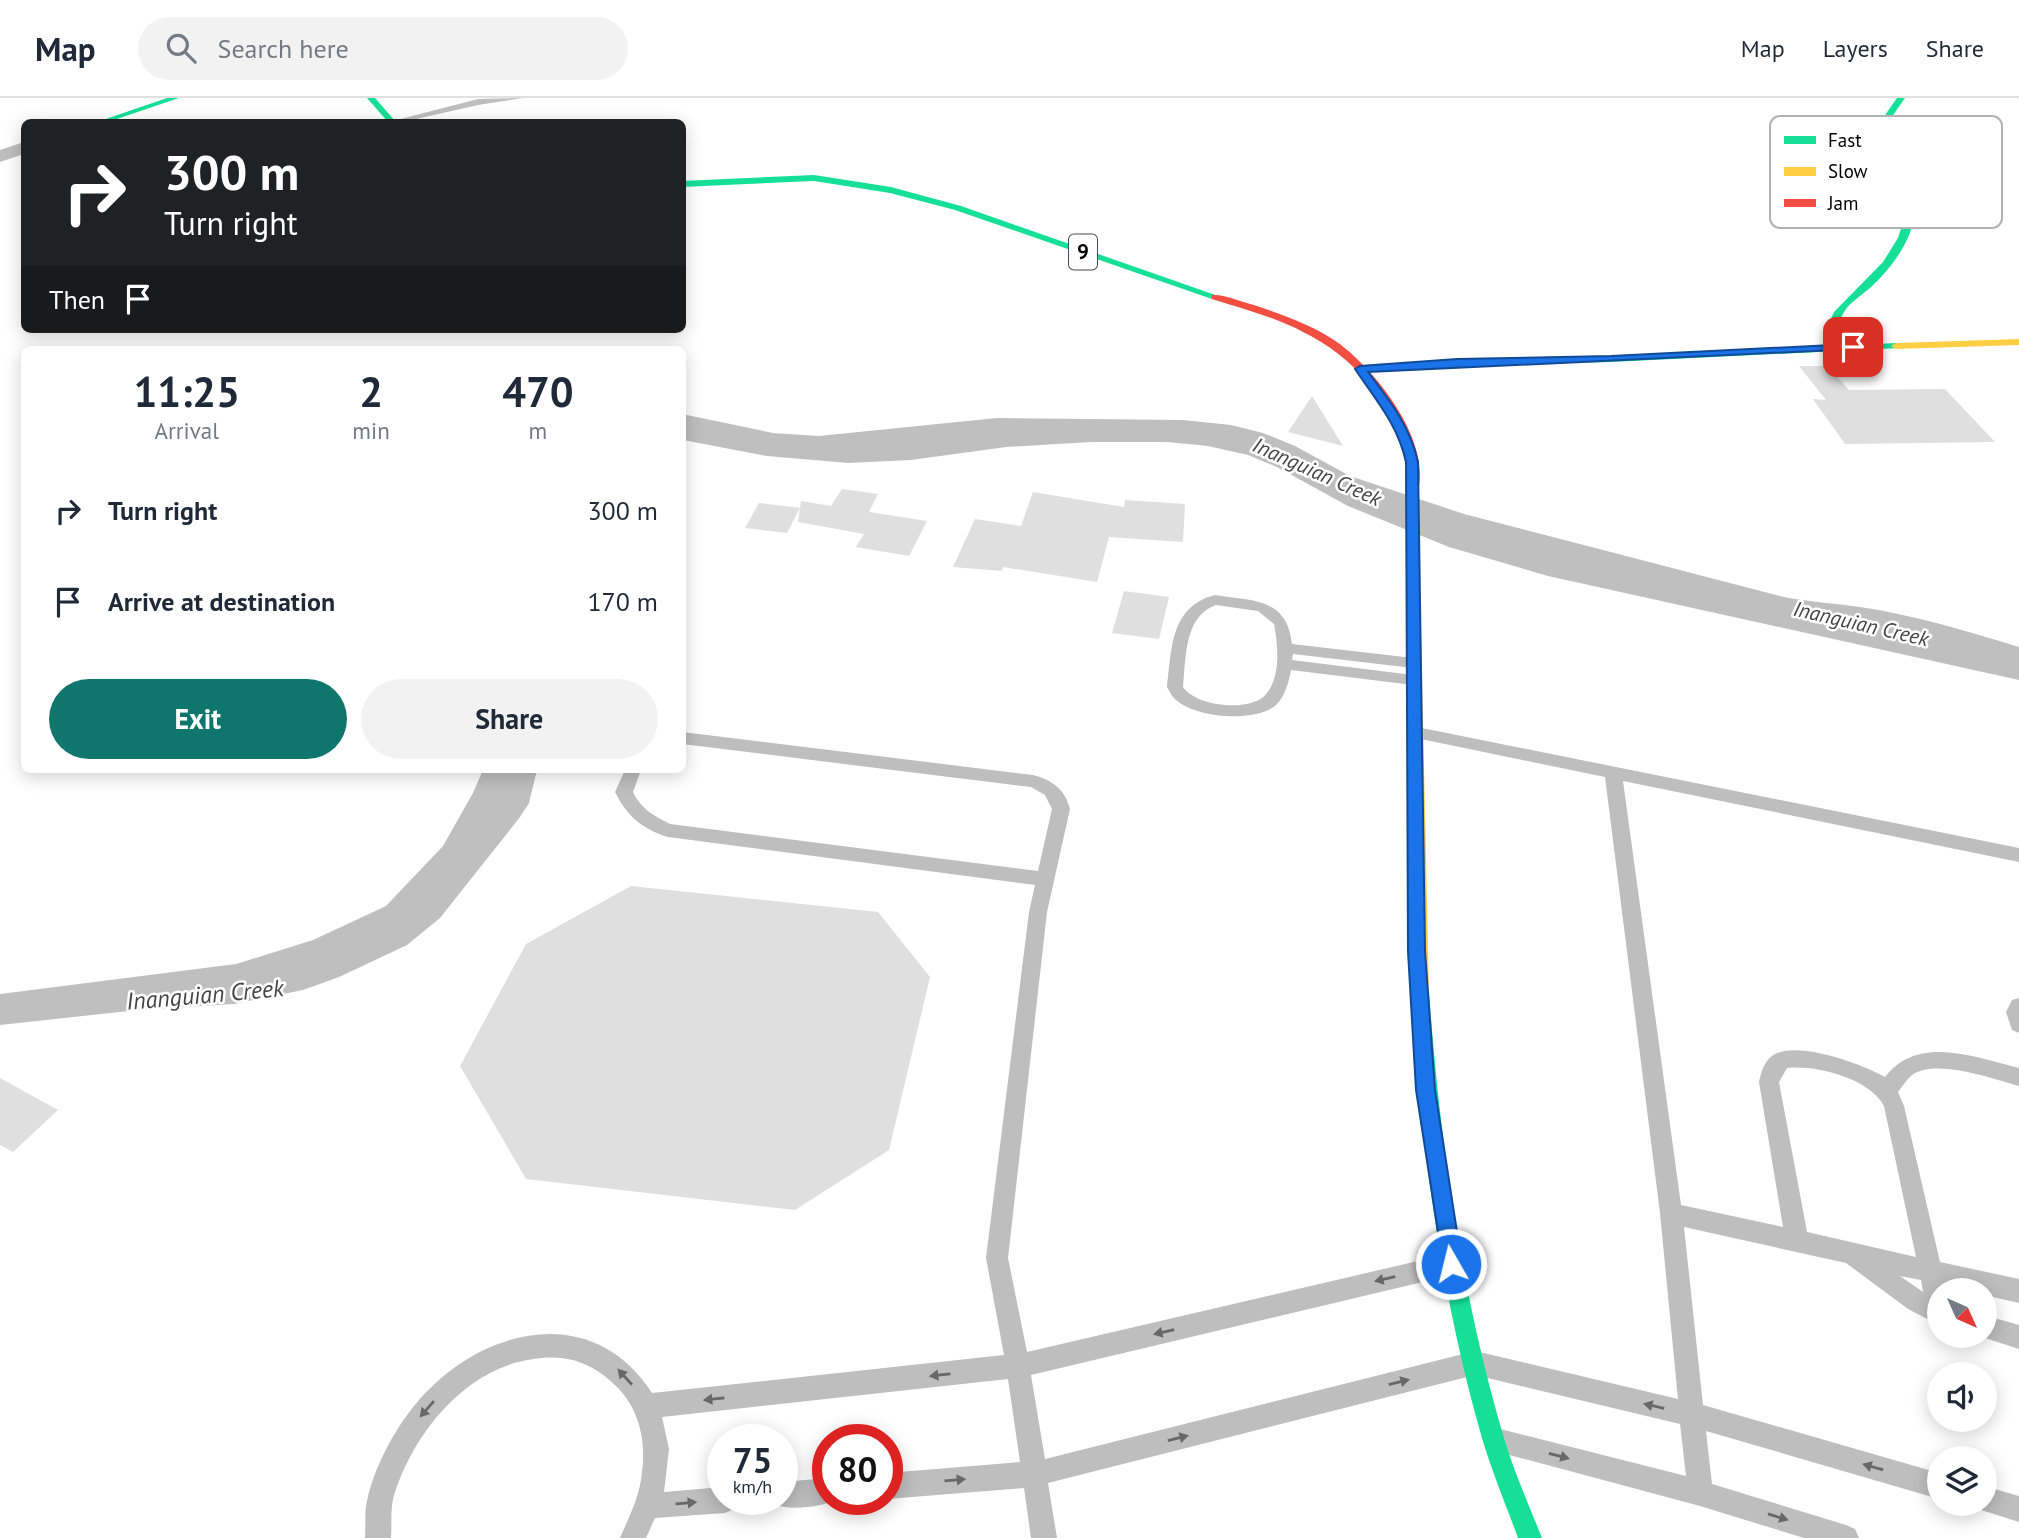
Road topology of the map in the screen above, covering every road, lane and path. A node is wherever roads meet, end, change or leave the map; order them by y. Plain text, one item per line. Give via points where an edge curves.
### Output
1 (175, 98) edge
2 (370, 98) edge
3 (444, 98) edge
4 (519, 98) edge
5 (1901, 98) edge
6 (449, 108) junction
7 (1886, 116) edge
8 (110, 119) edge
9 (390, 119) edge
10 (405, 119) edge
11 (21, 149) edge
12 (0, 156) edge
13 (686, 184) edge
14 (1906, 228) edge
15 (2019, 342) edge
16 (1830, 348) junction
17 (1360, 369) junction
18 (1285, 656) junction
19 (1413, 663) junction
20 (1413, 680) junction
21 (1416, 733) junction
22 (686, 738) edge
23 (1613, 771) junction
24 (632, 773) edge
25 (2019, 855) edge
26 (1044, 879) junction
27 (2019, 1006) edge
28 (2019, 1024) edge
29 (2019, 1077) edge
30 (1887, 1091) junction
31 (1671, 1213) junction
32 (1797, 1241) junction
33 (1849, 1253) junction
34 (1451, 1264) junction
35 (1930, 1271) junction
36 (1932, 1278) edge
37 (2019, 1291) edge
38 (1927, 1306) edge
39 (1997, 1331) edge
40 (2019, 1337) edge
41 (1475, 1363) junction
42 (1018, 1366) junction
43 (647, 1406) junction
44 (1691, 1414) junction
45 (1493, 1439) junction
46 (1034, 1474) junction
47 (1927, 1483) edge
48 (903, 1485) edge
49 (1700, 1493) junction
50 (707, 1501) edge
51 (1997, 1503) edge
52 (648, 1506) junction
53 (2019, 1509) edge
54 (378, 1538) edge
55 (633, 1538) edge
56 (1044, 1538) edge
57 (1530, 1538) edge
58 (1846, 1538) edge

1 - 8 main road
2 - 9 main road
3 - 6 lane
4 - 6 lane
5 - 7 main road
6 - 10 lane
11 - 12 street
13 - 17 main road, 9 via 816,178 901,192 1292,323 1331,343
14 - 16 main road via 1893,255 1840,310
15 - 16 main road
16 - 17 main road
17 - 19 main road, 9 via 1397,418 1412,462
18 - 18 lane via 1281,622 1272,613 1262,607 1208,601 1186,618 1175,687 1186,701 1246,711 1271,700
18 - 19 lane
18 - 20 lane
19 - 20 main road, 9
20 - 21 main road, 9
21 - 23 lane
21 - 34 main road, 9 via 1417,951 1423,1048
22 - 26 lane via 1033,780 1049,788 1061,809
23 - 25 lane
23 - 31 lane
24 - 26 lane via 624,792 631,808 642,819 668,830
26 - 42 lane via 997,1258
27 - 28 lane
29 - 30 lane via 1941,1059 1921,1061 1905,1069
30 - 32 lane via 1857,1073 1799,1059 1782,1060 1771,1070 1769,1082
30 - 35 lane
31 - 32 lane
31 - 44 lane
32 - 33 lane
33 - 35 lane
33 - 38 lane
34 - 41 main road, 9
34 -> 42 lane
35 - 36 lane
35 - 37 lane
39 - 40 lane
44 -> 41 lane
41 - 45 main road, 9
46 -> 41 lane
42 -> 43 lane
42 - 46 lane
43 - 52 lane via 655,1437
43 -> 54 lane via 625,1373 592,1352 552,1344 508,1351 466,1373 427,1406 398,1449 380,1498
47 -> 44 lane
44 - 49 lane
45 -> 49 lane
45 - 57 main road, 9
48 -> 46 lane
46 - 56 lane
49 -> 58 lane
52 -> 50 lane
51 - 53 lane
52 - 55 lane

